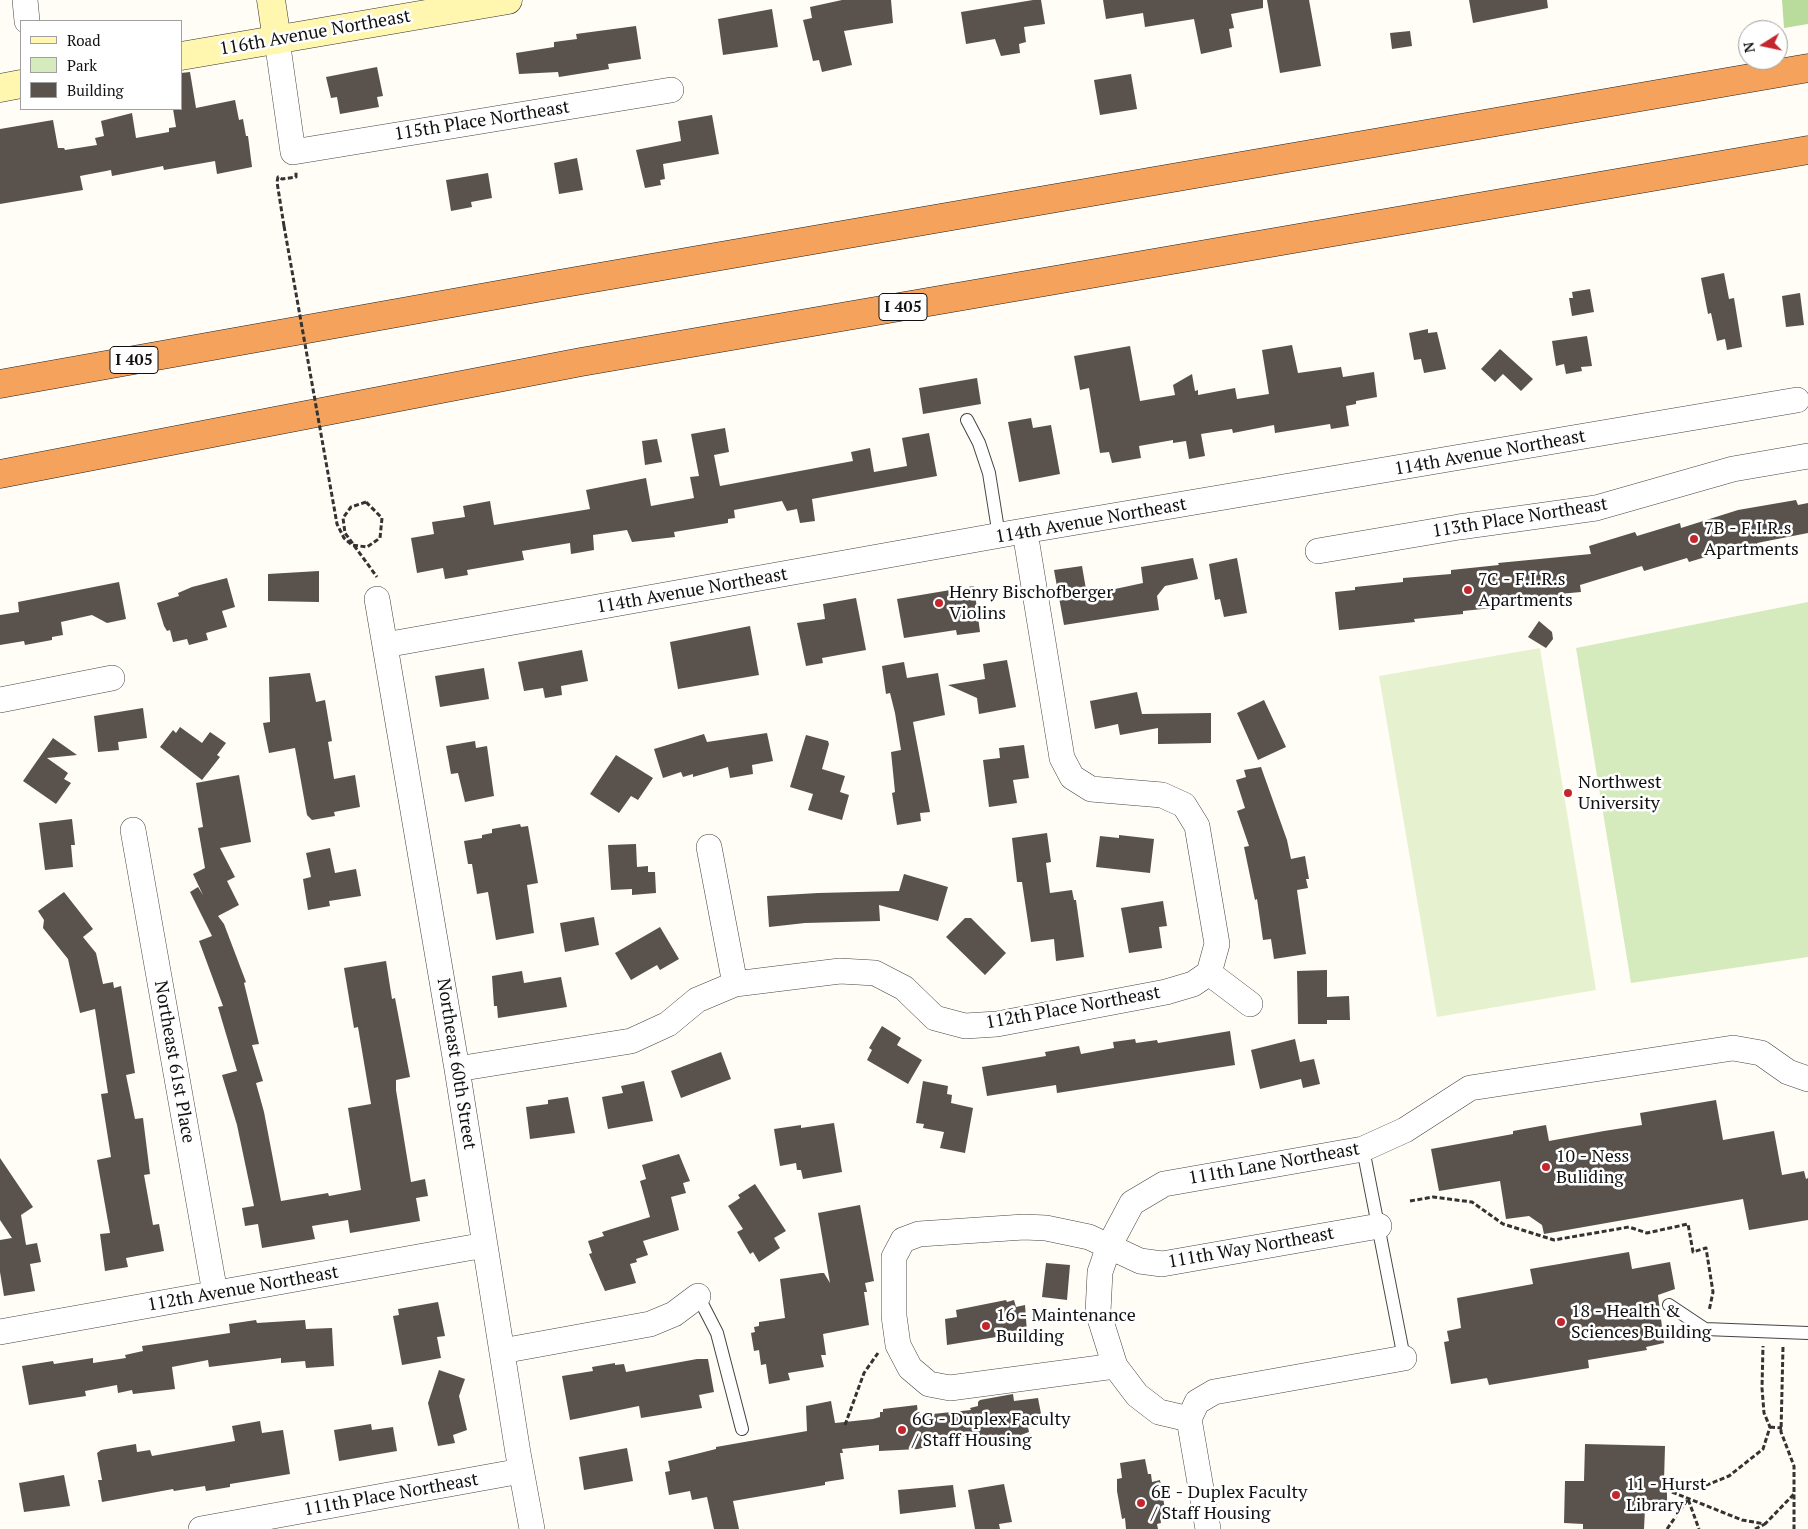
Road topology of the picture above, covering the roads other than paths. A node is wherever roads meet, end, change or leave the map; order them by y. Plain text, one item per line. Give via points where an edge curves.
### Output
1 (25, 0) edge
2 (271, 0) edge
3 (508, 0) edge
4 (27, 20) edge
5 (277, 40) junction
6 (182, 56) edge
7 (1808, 68) edge
8 (20, 84) edge
9 (0, 88) edge
10 (671, 90) dead end
11 (1808, 150) edge
12 (0, 384) edge
13 (1797, 400) dead end
14 (967, 420) dead end
15 (1808, 456) edge
16 (0, 474) edge
17 (1025, 532) junction
18 (999, 536) junction
19 (1318, 551) dead end
20 (378, 590) road end
21 (385, 645) junction
22 (112, 678) dead end
23 (0, 700) edge
24 (133, 830) dead end
25 (709, 847) dead end
26 (1209, 973) junction
27 (735, 984) junction
28 (1250, 1004) dead end
29 (457, 1069) junction
30 (1808, 1079) edge
31 (1363, 1148) junction
32 (1379, 1226) junction
33 (485, 1245) junction
34 (1109, 1246) junction
35 (215, 1293) junction
36 (698, 1296) joint
37 (1669, 1306) dead end
38 (0, 1332) edge
39 (1808, 1333) edge
40 (502, 1351) junction
41 (1404, 1358) joint
42 (1116, 1366) junction
43 (1189, 1420) junction
44 (742, 1429) dead end
45 (521, 1471) junction
46 (202, 1529) edge
47 (532, 1529) edge
48 (1208, 1529) edge

1 - 4 street
2 - 5 street
3 - 5 street, 116th Avenue Northeast
5 - 6 street, 116th Avenue Northeast
5 - 10 street, 115th Place Northeast via 292,152
7 - 12 highway, I 405 via 568,282
8 - 9 street
11 - 16 highway, I 405 via 581,362
13 - 17 street, 114th Avenue Northeast
14 - 18 lane via 989,473
15 - 19 street, 113th Place Northeast via 1732,469 1596,508
17 - 18 street, 114th Avenue Northeast
17 - 26 street via 1062,758 1072,777 1091,789 1162,795 1184,804 1197,826 1217,944
18 - 21 street, 114th Avenue Northeast
20 - 21 street, Northeast 60th Street
21 - 29 street, Northeast 60th Street
22 - 23 street
24 - 35 street, Northeast 61st Place
25 - 27 street
26 - 27 street, 112th Place Northeast via 1193,984 1166,992 997,1024 965,1026 935,1018 904,988 874,973 840,971
26 - 28 street
27 - 29 street, 112th Place Northeast via 697,1000 668,1024 631,1042
29 - 33 street, Northeast 60th Street
30 - 31 street, 111th Lane Northeast via 1788,1072 1761,1053 1733,1048 1470,1088 1404,1130
31 - 32 lane
31 - 34 street, 111th Lane Northeast via 1164,1184 1132,1203
32 - 34 street, 111th Way Northeast via 1162,1264 1140,1261
32 - 41 lane
33 - 35 street, 112th Avenue Northeast
33 - 40 street, Northeast 60th Street
34 - 42 street, 111th Lane Northeast via 1100,1272 1098,1312
34 - 42 street, 111th Way Northeast via 1089,1237 1046,1228 919,1234 903,1240 894,1258 894,1316 898,1345 910,1368 928,1384 950,1388
35 - 38 street, 112th Avenue Northeast
36 - 40 street via 674,1314 650,1324
36 - 44 lane via 717,1332
37 - 39 lane via 1705,1329
40 - 45 street, Northeast 60th Street
41 - 43 street via 1214,1392 1196,1402
42 - 43 street via 1137,1395 1159,1412
43 - 48 street
45 - 46 street, 111th Place Northeast
45 - 47 street, Northeast 60th Street

